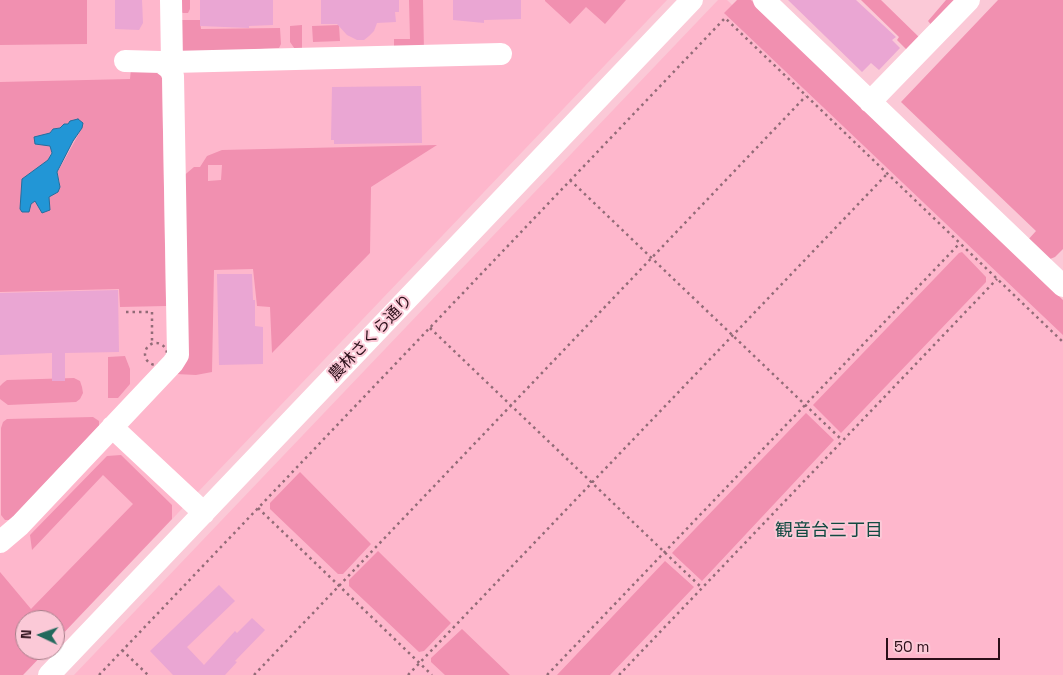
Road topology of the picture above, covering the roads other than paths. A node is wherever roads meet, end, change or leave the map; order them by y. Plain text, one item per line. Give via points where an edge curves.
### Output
1 (170, 0) edge
2 (692, 0) edge
3 (764, 0) edge
4 (969, 0) edge
5 (501, 54) dead end
6 (125, 61) dead end
7 (170, 64) junction
8 (870, 102) junction
9 (1059, 273) edge
10 (112, 427) junction
11 (204, 513) junction
12 (0, 540) edge
13 (49, 675) edge

1 - 7 street
2 - 11 street, 農林さくら通り
3 - 8 street
4 - 8 street
5 - 7 street
6 - 7 street
7 - 10 street via 173,76 178,355
8 - 9 street
10 - 11 street
10 - 12 street via 20,525
11 - 13 street, 農林さくら通り

